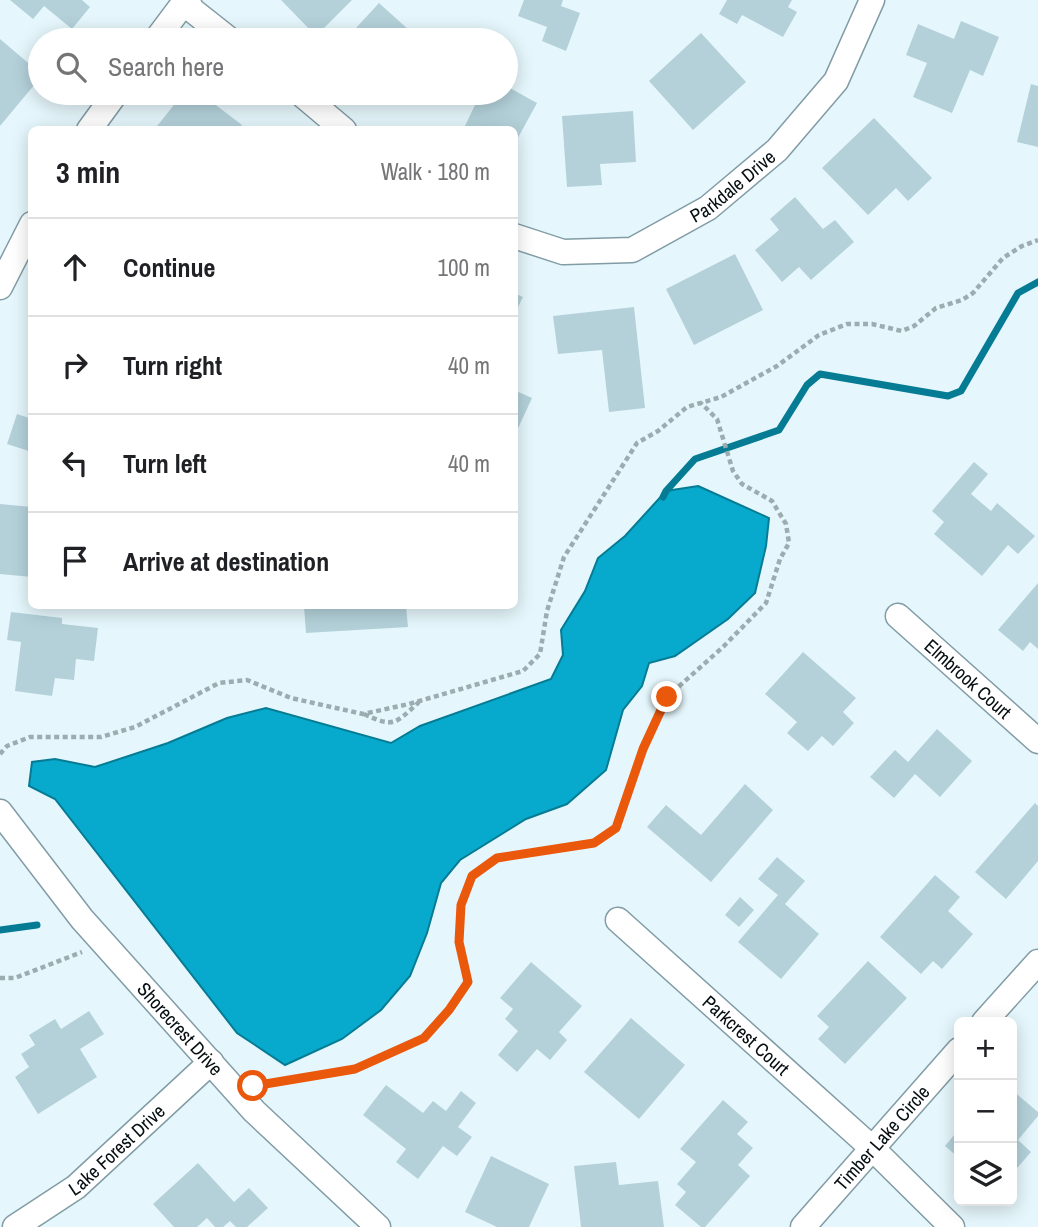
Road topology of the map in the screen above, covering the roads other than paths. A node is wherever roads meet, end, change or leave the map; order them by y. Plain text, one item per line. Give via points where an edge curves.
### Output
1 (187, 0) edge
2 (872, 0) edge
3 (165, 28) edge
4 (214, 28) edge
5 (107, 105) edge
6 (314, 105) edge
7 (92, 126) edge
8 (339, 126) edge
9 (28, 232) edge
10 (518, 237) edge
11 (0, 287) edge
12 (898, 616) dead end
13 (1038, 741) edge
14 (0, 812) edge
15 (618, 920) dead end
16 (1038, 962) edge
17 (988, 1017) edge
18 (954, 1056) edge
19 (211, 1062) junction
20 (872, 1148) junction
21 (15, 1227) edge
22 (378, 1227) edge
23 (803, 1227) edge
24 (952, 1227) edge

1 - 3 street
1 - 4 street
2 - 10 street, Parkdale Drive via 836,81 777,150 708,208 632,250 563,252
5 - 7 street
6 - 8 street
9 - 11 street
12 - 13 street, Elmbrook Court
14 - 19 street, Shorecrest Drive via 39,866
15 - 20 street, Parkcrest Court
16 - 17 street
18 - 20 street, Timber Lake Circle
19 - 21 street, Lake Forest Drive via 76,1188
19 - 22 street, Shorecrest Drive via 254,1111
20 - 23 street, Timber Lake Circle
20 - 24 street, Parkcrest Court

